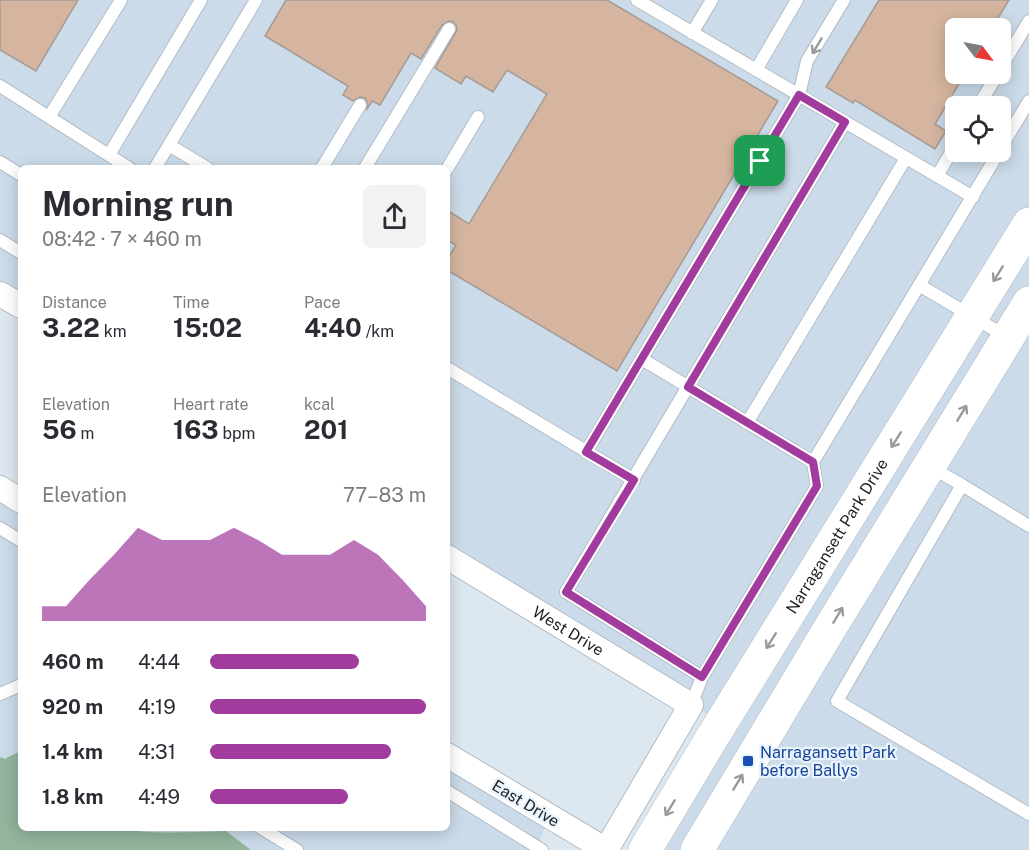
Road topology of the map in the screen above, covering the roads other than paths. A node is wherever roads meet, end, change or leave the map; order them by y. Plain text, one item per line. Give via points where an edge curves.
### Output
1 (121, 0) edge
2 (201, 0) edge
3 (256, 0) edge
4 (638, 0) edge
5 (712, 0) edge
6 (797, 0) edge
7 (844, 0) edge
8 (1029, 21) edge
9 (449, 29) dead end
10 (692, 33) junction
11 (1011, 51) edge
12 (756, 70) junction
13 (0, 86) edge
14 (799, 95) junction
15 (1029, 101) edge
16 (360, 105) dead end
17 (49, 117) junction
18 (478, 117) dead end
19 (845, 122) junction
20 (1011, 131) edge
21 (169, 145) junction
22 (109, 155) junction
23 (906, 158) junction
24 (0, 162) edge
25 (945, 162) edge
26 (993, 162) edge
27 (124, 165) edge
28 (157, 165) edge
29 (202, 165) edge
30 (324, 165) edge
31 (367, 165) edge
32 (449, 165) edge
33 (18, 173) edge
34 (937, 176) junction
35 (973, 197) junction
36 (1029, 224) edge
37 (0, 240) edge
38 (18, 251) edge
39 (919, 285) junction
40 (0, 294) edge
41 (1029, 303) edge
42 (18, 304) edge
43 (972, 317) junction
44 (1008, 338) junction
45 (642, 359) junction
46 (450, 370) edge
47 (688, 387) junction
48 (747, 423) junction
49 (586, 452) junction
50 (813, 462) junction
51 (929, 466) junction
52 (634, 480) junction
53 (962, 485) junction
54 (0, 488) edge
55 (18, 499) edge
56 (1029, 526) edge
57 (0, 528) edge
58 (18, 539) edge
59 (450, 559) edge
60 (702, 677) junction
61 (18, 686) edge
62 (0, 694) edge
63 (690, 705) junction
64 (450, 758) edge
65 (450, 793) edge
66 (1029, 814) edge
67 (266, 831) edge
68 (297, 850) edge
69 (542, 850) edge
70 (606, 850) edge
71 (645, 850) edge
72 (697, 850) edge

1 - 17 lane
2 - 22 lane
3 - 21 lane
4 - 10 lane
5 - 10 lane
6 - 12 lane
7 -> 14 lane via 807,61
8 - 11 lane
9 - 31 lane
10 - 12 lane
12 - 14 lane
13 - 17 lane
14 - 19 lane
14 - 45 lane
15 - 20 lane
16 - 30 lane
17 - 22 lane
18 - 32 lane
19 - 23 lane
19 - 47 lane
21 - 28 lane
21 - 29 lane
22 - 27 lane
23 - 34 lane
23 - 48 lane
24 - 33 lane
25 - 34 lane
26 - 35 lane
34 - 35 lane
35 - 39 lane
36 -> 43 street, Narragansett Park Drive
37 - 38 lane
39 - 43 lane
39 - 50 lane
40 - 42 street
41 - 44 street
43 - 44 lane
43 -> 71 street, Narragansett Park Drive
51 -> 44 street
45 - 47 lane
45 - 49 lane
46 - 49 lane
47 - 48 lane
47 - 52 lane
48 - 50 lane
49 - 52 lane
50 - 60 lane via 817,486
51 - 53 lane
72 -> 51 street
52 - 60 lane via 566,592
53 - 56 lane
53 - 66 lane via 837,701
54 - 55 street
57 - 58 lane
59 - 63 street, West Drive
60 - 63 lane
61 - 62 lane
63 - 70 street
64 - 70 street, East Drive
65 - 69 lane
67 - 68 lane

